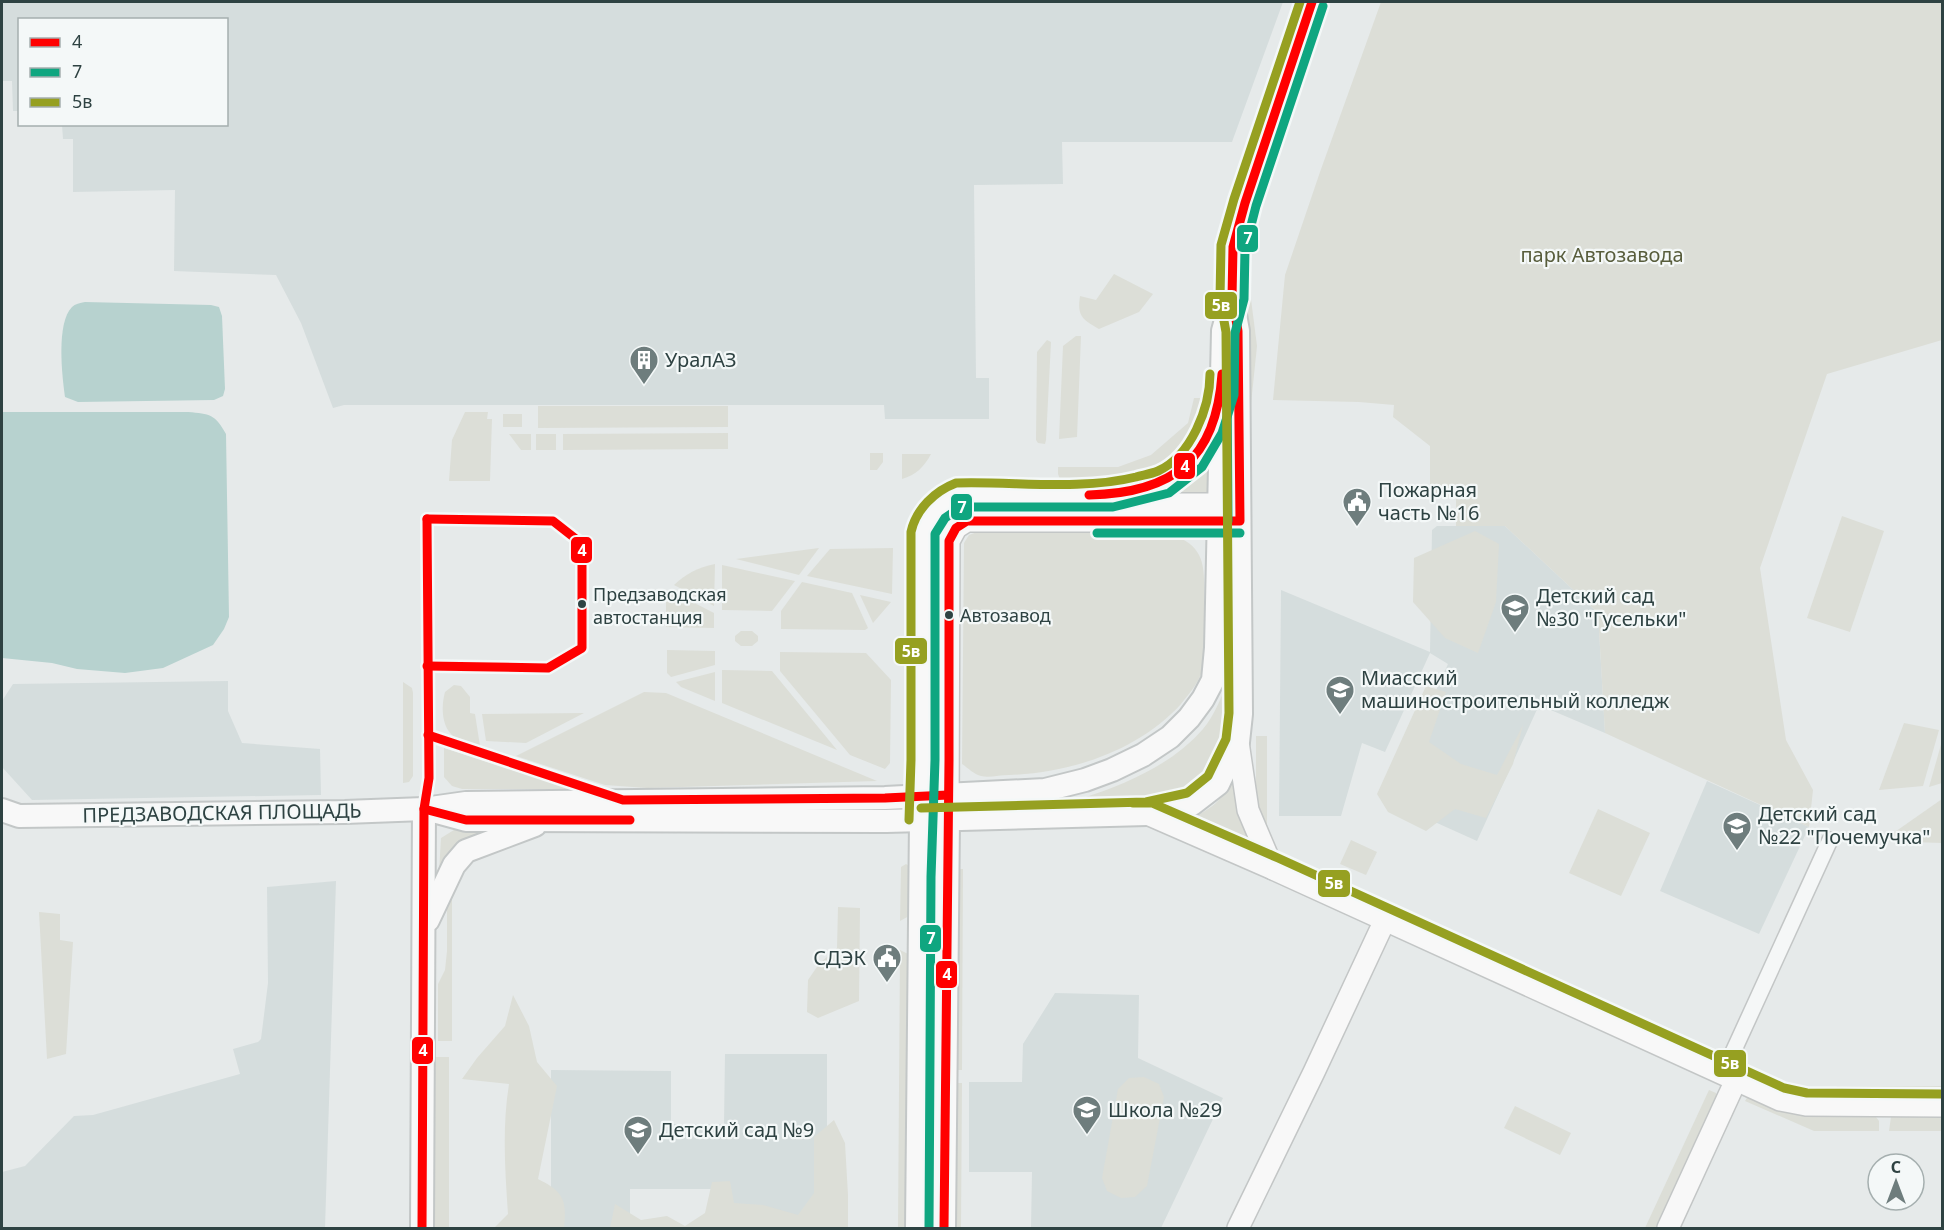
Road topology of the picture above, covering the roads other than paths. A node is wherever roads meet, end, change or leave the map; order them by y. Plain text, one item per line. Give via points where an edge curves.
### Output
1 (1312, 2) edge
2 (1232, 298) junction
3 (1222, 393) junction
4 (1112, 495) junction
5 (1229, 513) junction
6 (1238, 742) junction
7 (948, 795) junction
8 (922, 796) junction
9 (424, 809) junction
10 (1147, 814) junction
11 (7, 816) edge
12 (948, 819) junction
13 (550, 820) junction
14 (921, 820) junction
15 (1830, 840) dead end
16 (1273, 869) junction
17 (1385, 920) junction
18 (424, 929) junction
19 (1730, 1077) junction
20 (1942, 1106) edge
21 (422, 1228) edge
22 (917, 1228) edge
23 (944, 1228) edge
24 (1238, 1228) edge
25 (1668, 1228) edge

1 - 2 main road via 1233,247
2 - 3 main road via 1223,332
2 - 5 main road via 1238,331
3 - 4 main road via 1211,429 1192,460 1164,482
3 - 5 main road
4 - 5 main road via 1141,504
4 - 8 main road via 958,495 928,519 923,532
5 - 6 main road, ПРЕДЗАВОДСКАЯ ПЛОЩАДЬ via 1241,703
5 - 7 main road via 1213,680 1190,718 1143,755 1085,780 1045,790
5 - 7 main road via 967,521 956,528 949,541
6 - 10 main road, ПРЕДЗАВОДСКАЯ ПЛОЩАДЬ via 1218,784 1192,804
6 - 16 main road via 1248,810
7 - 8 main road
7 - 12 main road
8 - 9 main road, ПРЕДЗАВОДСКАЯ ПЛОЩАДЬ via 466,802
8 - 14 main road
9 - 11 main road, ПРЕДЗАВОДСКАЯ ПЛОЩАДЬ
9 - 13 main road, ПРЕДЗАВОДСКАЯ ПЛОЩАДЬ via 466,820
9 - 18 main road
10 - 12 main road, ПРЕДЗАВОДСКАЯ ПЛОЩАДЬ
10 - 16 main road
12 - 14 main road, ПРЕДЗАВОДСКАЯ ПЛОЩАДЬ
12 - 23 main road
13 - 14 main road, ПРЕДЗАВОДСКАЯ ПЛОЩАДЬ
13 - 18 main road via 466,851 454,865
14 - 22 main road
15 - 19 street via 1786,934
16 - 17 main road
17 - 19 main road
17 - 24 main road
18 - 21 main road
19 - 20 main road via 1780,1100 1806,1105
19 - 25 main road

